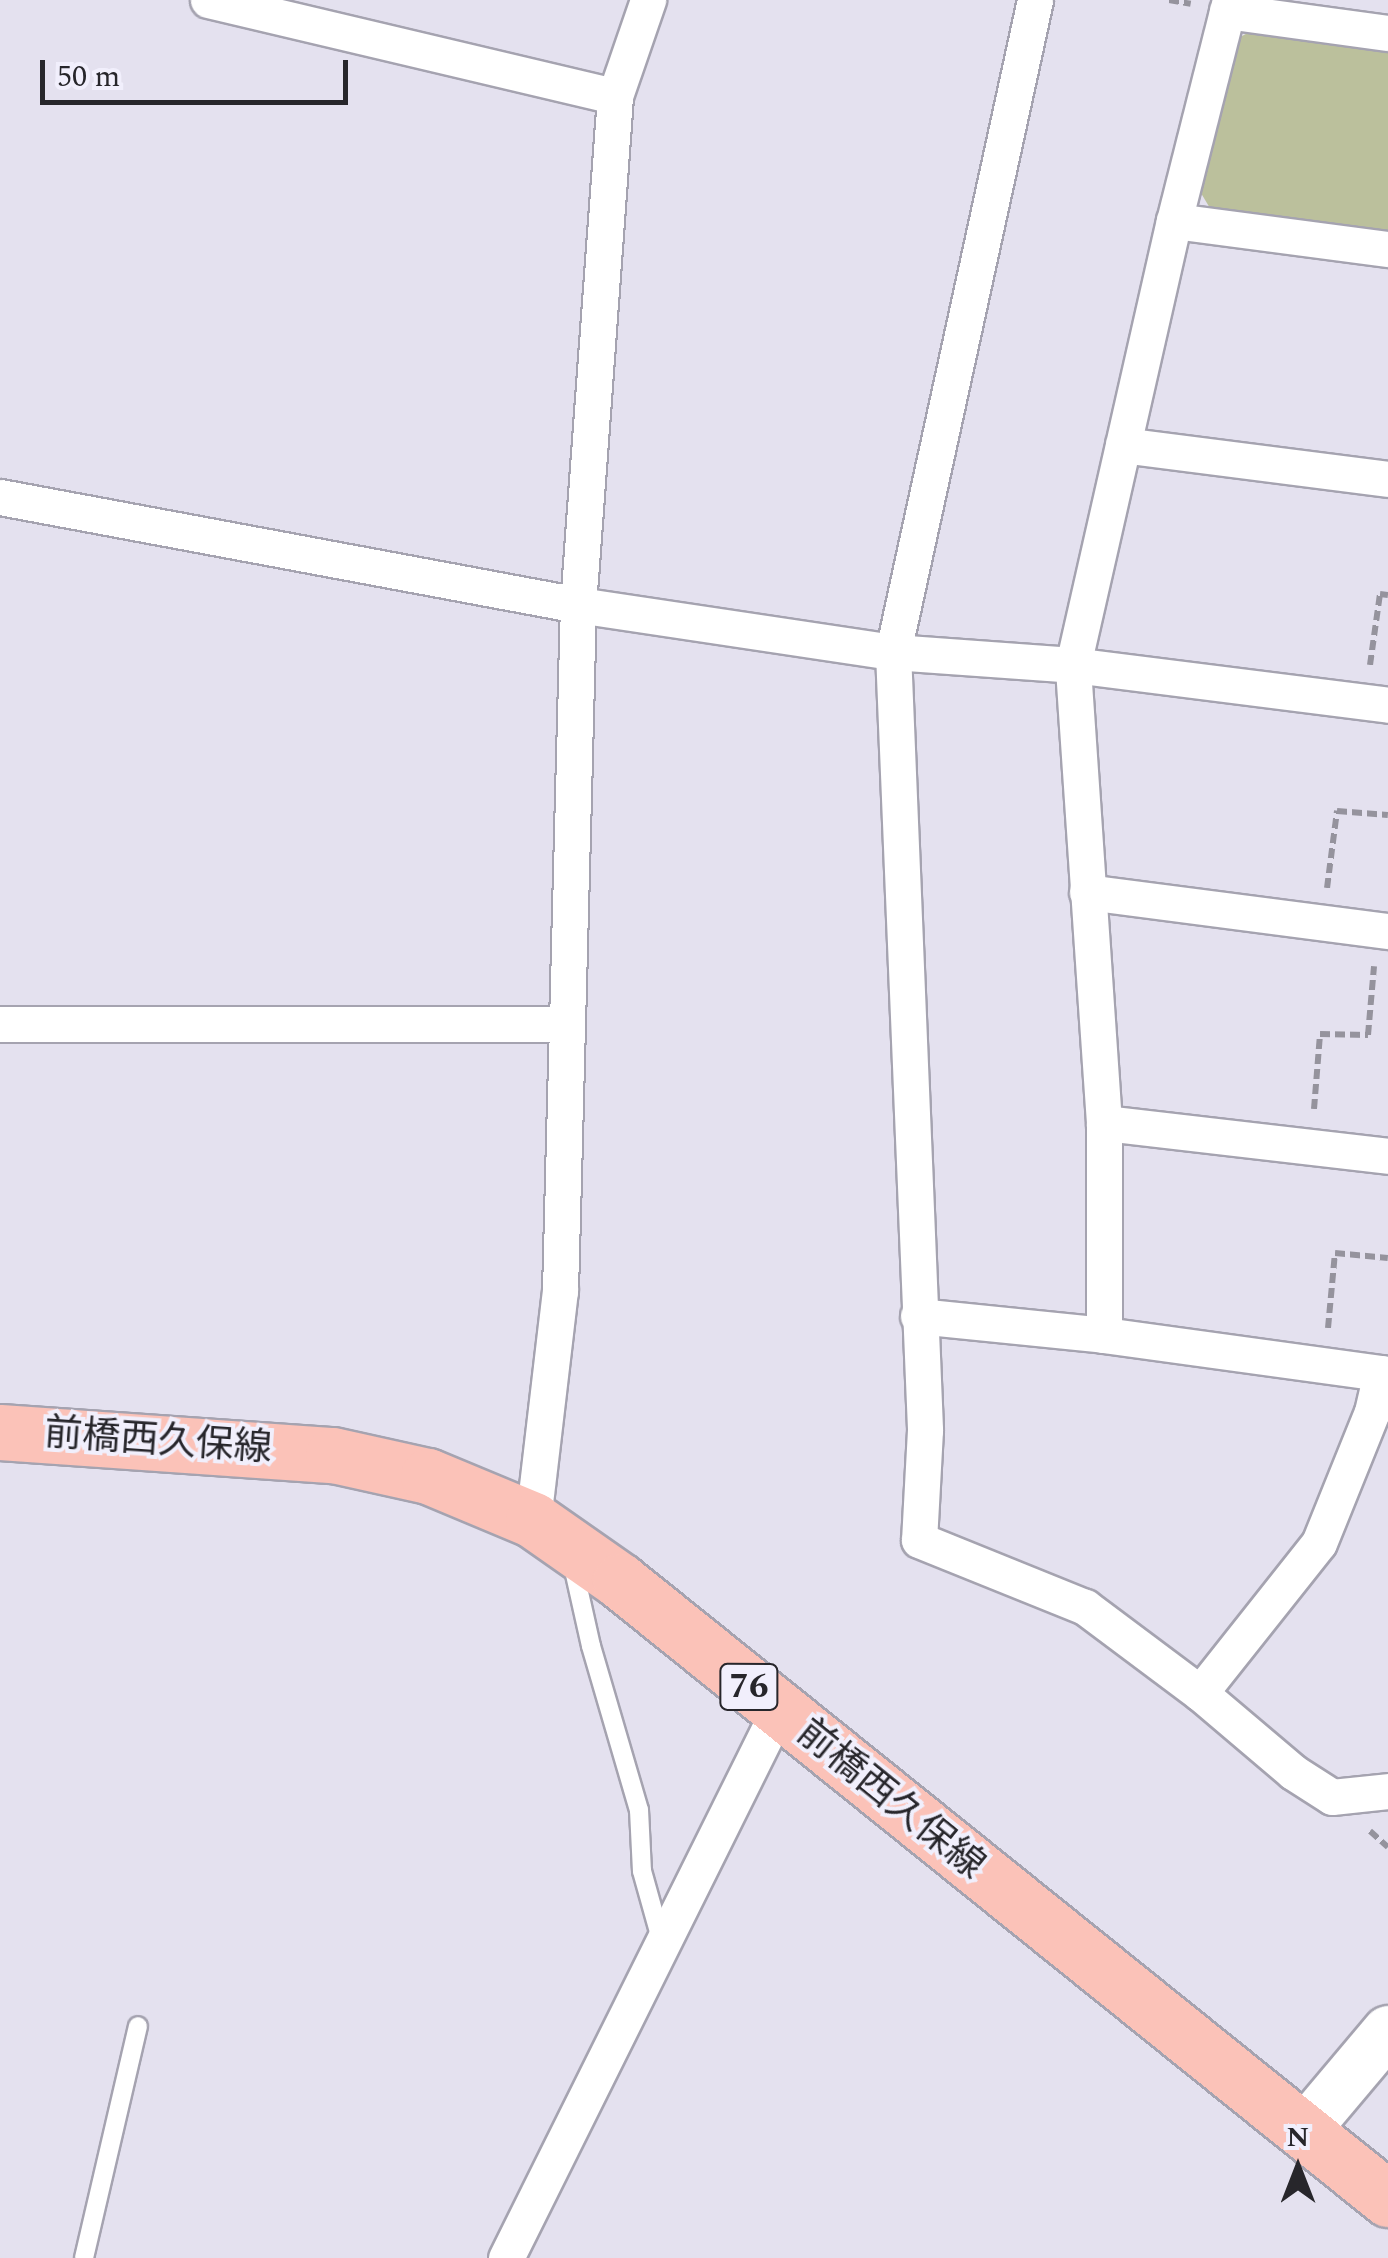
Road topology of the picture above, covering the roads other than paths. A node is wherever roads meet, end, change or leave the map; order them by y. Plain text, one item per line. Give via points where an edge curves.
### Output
1 (208, 0) edge
2 (648, 0) edge
3 (1036, 0) edge
4 (1228, 5) edge
5 (1388, 33) edge
6 (615, 96) junction
7 (1174, 222) junction
8 (1388, 248) edge
9 (1123, 445) junction
10 (1388, 480) edge
11 (0, 497) edge
12 (578, 606) junction
13 (893, 652) junction
14 (1073, 665) junction
15 (1376, 703) edge
16 (1087, 892) junction
17 (1383, 930) edge
18 (0, 1024) edge
19 (567, 1024) junction
20 (1104, 1124) junction
21 (1388, 1156) edge
22 (918, 1316) junction
23 (1104, 1335) junction
24 (1385, 1374) edge
25 (0, 1432) edge
26 (551, 1533) junction
27 (1200, 1693) junction
28 (778, 1710) junction
29 (1388, 1791) edge
30 (662, 1944) junction
31 (138, 2026) dead end
32 (1388, 2031) edge
33 (1303, 2132) junction
34 (1388, 2199) edge
35 (84, 2258) edge
36 (506, 2258) edge

1 - 6 street
2 - 6 street
3 - 13 street
4 - 5 street
4 - 7 street
6 - 12 street
7 - 8 street
7 - 9 street
9 - 10 street
9 - 14 street
11 - 12 street
12 - 13 street
12 - 19 street
13 - 14 street
13 - 22 street
14 - 15 street
14 - 16 street
16 - 17 street
16 - 20 street
18 - 19 street
19 - 26 street
20 - 21 street
20 - 23 street
22 - 23 street
22 - 27 street via 926,1430 920,1540 1086,1607
23 - 24 street
24 - 27 street via 1319,1543
25 - 26 main road, 前橋西久保線 / 76 via 334,1455 428,1476
26 - 28 main road, 前橋西久保線 / 76
26 - 30 lane via 639,1810 642,1872
27 - 29 street via 1332,1797
28 - 30 street
28 - 33 main road, 前橋西久保線 / 76
30 - 36 street
31 - 35 lane
32 - 33 street
33 - 34 main road, 前橋西久保線 / 76

